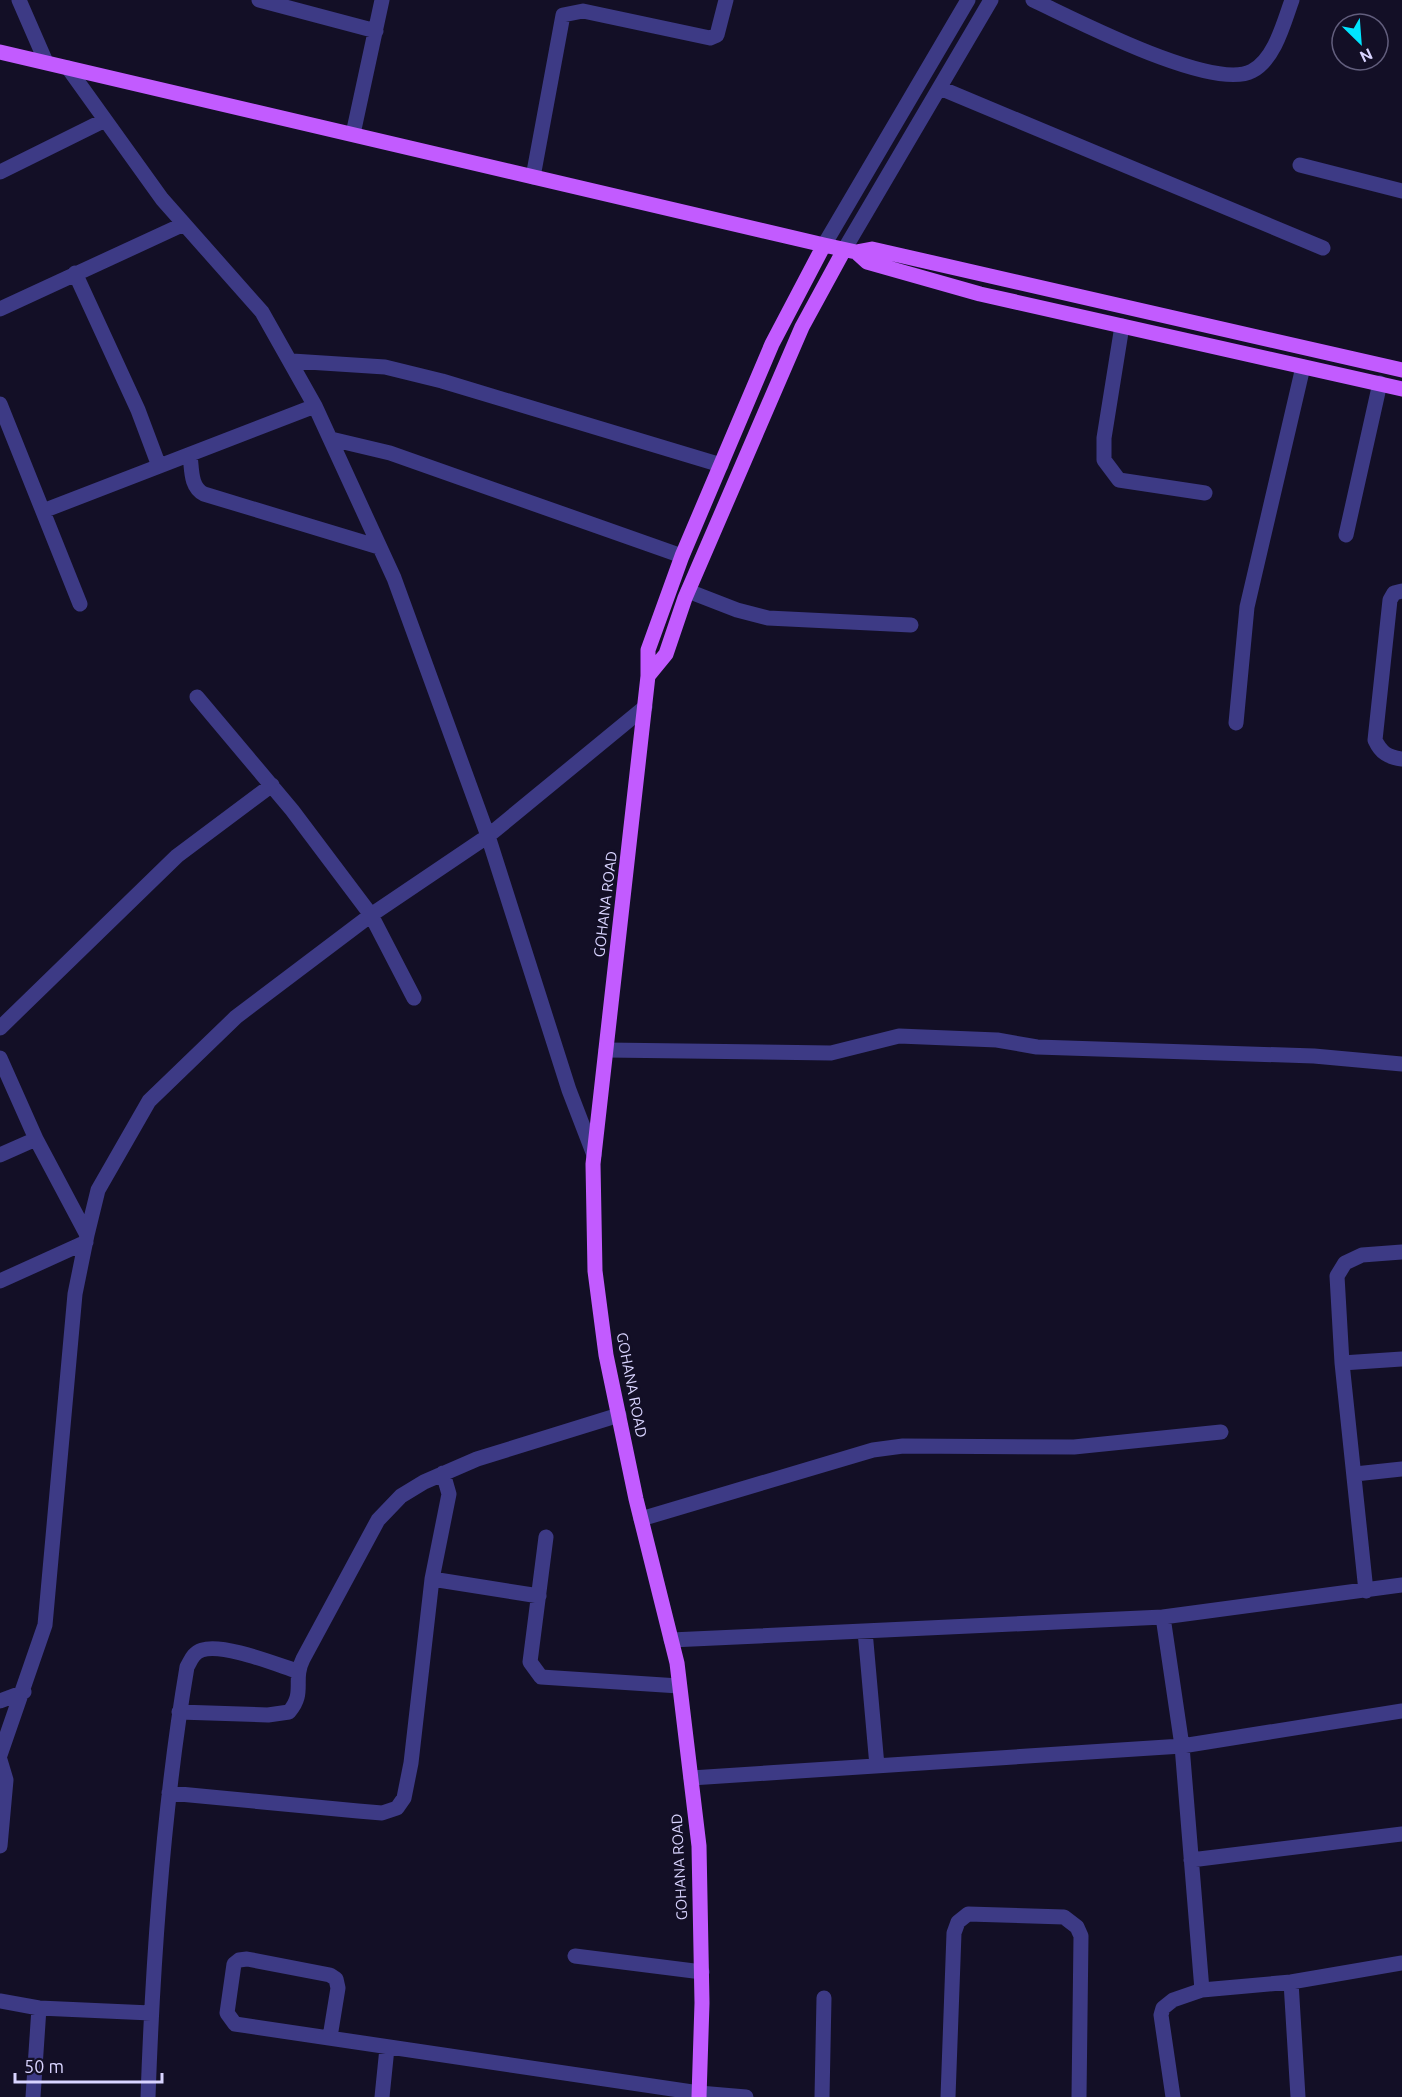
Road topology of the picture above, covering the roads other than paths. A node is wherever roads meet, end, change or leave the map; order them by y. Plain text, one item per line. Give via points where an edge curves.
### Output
1 (19, 0) edge
2 (259, 0) edge
3 (382, 0) edge
4 (726, 0) edge
5 (968, 0) edge
6 (991, 0) edge
7 (1033, 0) edge
8 (1290, 0) edge
9 (376, 31) junction
10 (0, 52) edge
11 (46, 63) junction
12 (68, 68) junction
13 (940, 88) junction
14 (105, 120) junction
15 (353, 134) junction
16 (1300, 165) dead end
17 (0, 172) edge
18 (533, 177) junction
19 (1402, 191) edge
20 (184, 225) junction
21 (824, 245) junction
22 (1323, 248) dead end
23 (850, 251) junction
24 (75, 273) junction
25 (0, 309) edge
26 (1122, 326) junction
27 (292, 361) junction
28 (1304, 367) junction
29 (1402, 370) edge
30 (1380, 383) junction
31 (1402, 389) edge
32 (0, 404) edge
33 (315, 406) junction
34 (331, 439) junction
35 (190, 454) junction
36 (721, 465) junction
37 (159, 466) junction
38 (1205, 493) dead end
39 (43, 512) junction
40 (1346, 536) dead end
41 (379, 547) junction
42 (682, 556) junction
43 (688, 591) junction
44 (1402, 591) edge
45 (80, 604) dead end
46 (910, 625) dead end
47 (648, 676) junction
48 (198, 697) dead end
49 (645, 707) junction
50 (1236, 723) dead end
51 (1402, 759) edge
52 (272, 785) junction
53 (488, 836) junction
54 (371, 915) junction
55 (414, 998) dead end
56 (0, 1028) edge
57 (606, 1050) junction
58 (0, 1058) edge
59 (1402, 1064) edge
60 (36, 1138) junction
61 (0, 1155) edge
62 (594, 1155) junction
63 (87, 1239) junction
64 (1402, 1252) edge
65 (0, 1281) edge
66 (1402, 1359) edge
67 (1342, 1363) junction
68 (619, 1415) junction
69 (1221, 1432) dead end
70 (1402, 1469) edge
71 (443, 1473) junction
72 (1354, 1474) junction
73 (641, 1519) junction
74 (546, 1537) dead end
75 (432, 1579) junction
76 (1402, 1585) edge
77 (1366, 1591) junction
78 (539, 1596) junction
79 (1162, 1617) junction
80 (866, 1631) junction
81 (671, 1640) junction
82 (297, 1671) junction
83 (679, 1686) junction
84 (24, 1692) junction
85 (0, 1701) edge
86 (1402, 1711) edge
87 (179, 1712) junction
88 (1182, 1746) junction
89 (0, 1755) edge
90 (0, 1760) edge
91 (877, 1766) junction
92 (690, 1778) junction
93 (169, 1793) junction
94 (1402, 1834) edge
95 (0, 1846) edge
96 (1191, 1860) junction
97 (575, 1956) dead end
98 (1402, 1963) edge
99 (702, 1972) junction
100 (1291, 1982) junction
101 (1202, 1990) junction
102 (824, 1998) dead end
103 (0, 2001) edge
104 (39, 2008) junction
105 (151, 2013) junction
106 (330, 2037) junction
107 (387, 2048) junction
108 (699, 2095) edge
109 (33, 2097) edge
110 (148, 2097) edge
111 (382, 2097) edge
112 (746, 2097) edge
113 (822, 2097) edge
114 (948, 2097) edge
115 (1079, 2097) edge
116 (1173, 2097) edge
117 (1298, 2097) edge

1 - 11 street
2 - 9 street
3 - 9 street
4 - 18 street via 717,35 710,38 583,10 563,15
5 - 21 street
6 - 13 street
7 - 8 street via 1130,45 1200,70 1234,75 1251,72 1264,63 1281,30
9 - 15 street
10 - 11 main road
11 - 12 main road
12 - 14 street
12 - 15 main road
13 - 22 street
13 - 23 street
14 - 17 street
14 - 20 street
15 - 18 main road
16 - 19 street
18 - 21 main road
20 - 24 street
20 - 27 street via 262,312
21 - 23 main road
21 - 36 main road, GOHANA ROAD via 772,344
23 - 26 main road via 867,262 980,294
23 - 29 main road via 872,249
23 - 43 main road via 802,327
24 - 25 street
24 - 37 street via 138,410
26 - 28 main road
26 - 38 street via 1104,460 1119,480
27 - 33 street
27 - 36 street via 396,369
28 - 30 main road
28 - 50 street via 1247,607
30 - 31 main road
30 - 40 street
32 - 39 street
33 - 34 street
33 - 35 street
34 - 41 street
34 - 42 street via 390,453
35 - 37 street
35 - 41 street via 194,484 204,494
36 - 42 main road, GOHANA ROAD
37 - 39 street
39 - 45 street
41 - 53 street via 394,578
42 - 47 main road, GOHANA ROAD via 648,650
43 - 46 street via 768,618
43 - 47 main road via 666,654
44 - 51 street via 1394,593 1390,600 1375,740 1389,757
47 - 49 main road, GOHANA ROAD
48 - 52 street
49 - 53 street
49 - 57 main road, GOHANA ROAD
52 - 54 street
52 - 56 street via 177,856
53 - 54 street
53 - 62 street via 569,1090
54 - 55 street
54 - 63 street via 236,1017 149,1101 98,1190
57 - 59 street via 831,1053 899,1036 945,1036 1037,1047 1314,1056
57 - 62 main road, GOHANA ROAD
58 - 60 street
60 - 61 street
60 - 63 street
62 - 68 main road, GOHANA ROAD via 595,1271
63 - 65 street
63 - 84 street via 75,1294 45,1625
64 - 67 street via 1362,1255 1339,1269 1336,1276
66 - 67 street
67 - 72 street
68 - 71 street
68 - 73 main road, GOHANA ROAD
69 - 73 street via 1074,1447 903,1446 873,1450
70 - 72 street
71 - 75 street via 449,1494
71 - 82 street via 401,1496 378,1520
72 - 77 street
73 - 81 main road, GOHANA ROAD
74 - 78 street
75 - 78 street
75 - 93 street via 411,1763 404,1798 397,1808 382,1813 358,1812
76 - 77 street
77 - 79 street
78 - 83 street via 530,1662 541,1677
79 - 80 street
79 - 88 street
80 - 81 street
80 - 91 street
81 - 83 main road, GOHANA ROAD
82 - 87 street via 298,1700 289,1712
82 - 87 street via 223,1650 204,1649 194,1654 187,1667
83 - 92 main road, GOHANA ROAD
84 - 85 street
84 - 89 street
86 - 88 street
87 - 93 street
88 - 91 street
88 - 96 street
90 - 95 street via 6,1780
91 - 92 street
92 - 99 main road, GOHANA ROAD via 699,1846
93 - 105 street
94 - 96 street
96 - 101 street
97 - 99 street
98 - 100 street
99 - 108 main road, GOHANA ROAD
100 - 101 street
100 - 117 street
101 - 116 street via 1173,2000 1161,2015
102 - 113 street
103 - 104 street
104 - 105 street
104 - 109 street
105 - 110 street
106 - 106 street via 235,2024 227,2013 234,1964 247,1959 336,1979
106 - 107 street
107 - 108 street
107 - 111 street
108 - 112 street
114 - 115 street via 954,1934 958,1922 968,1914 1064,1917 1077,1927 1081,1936

